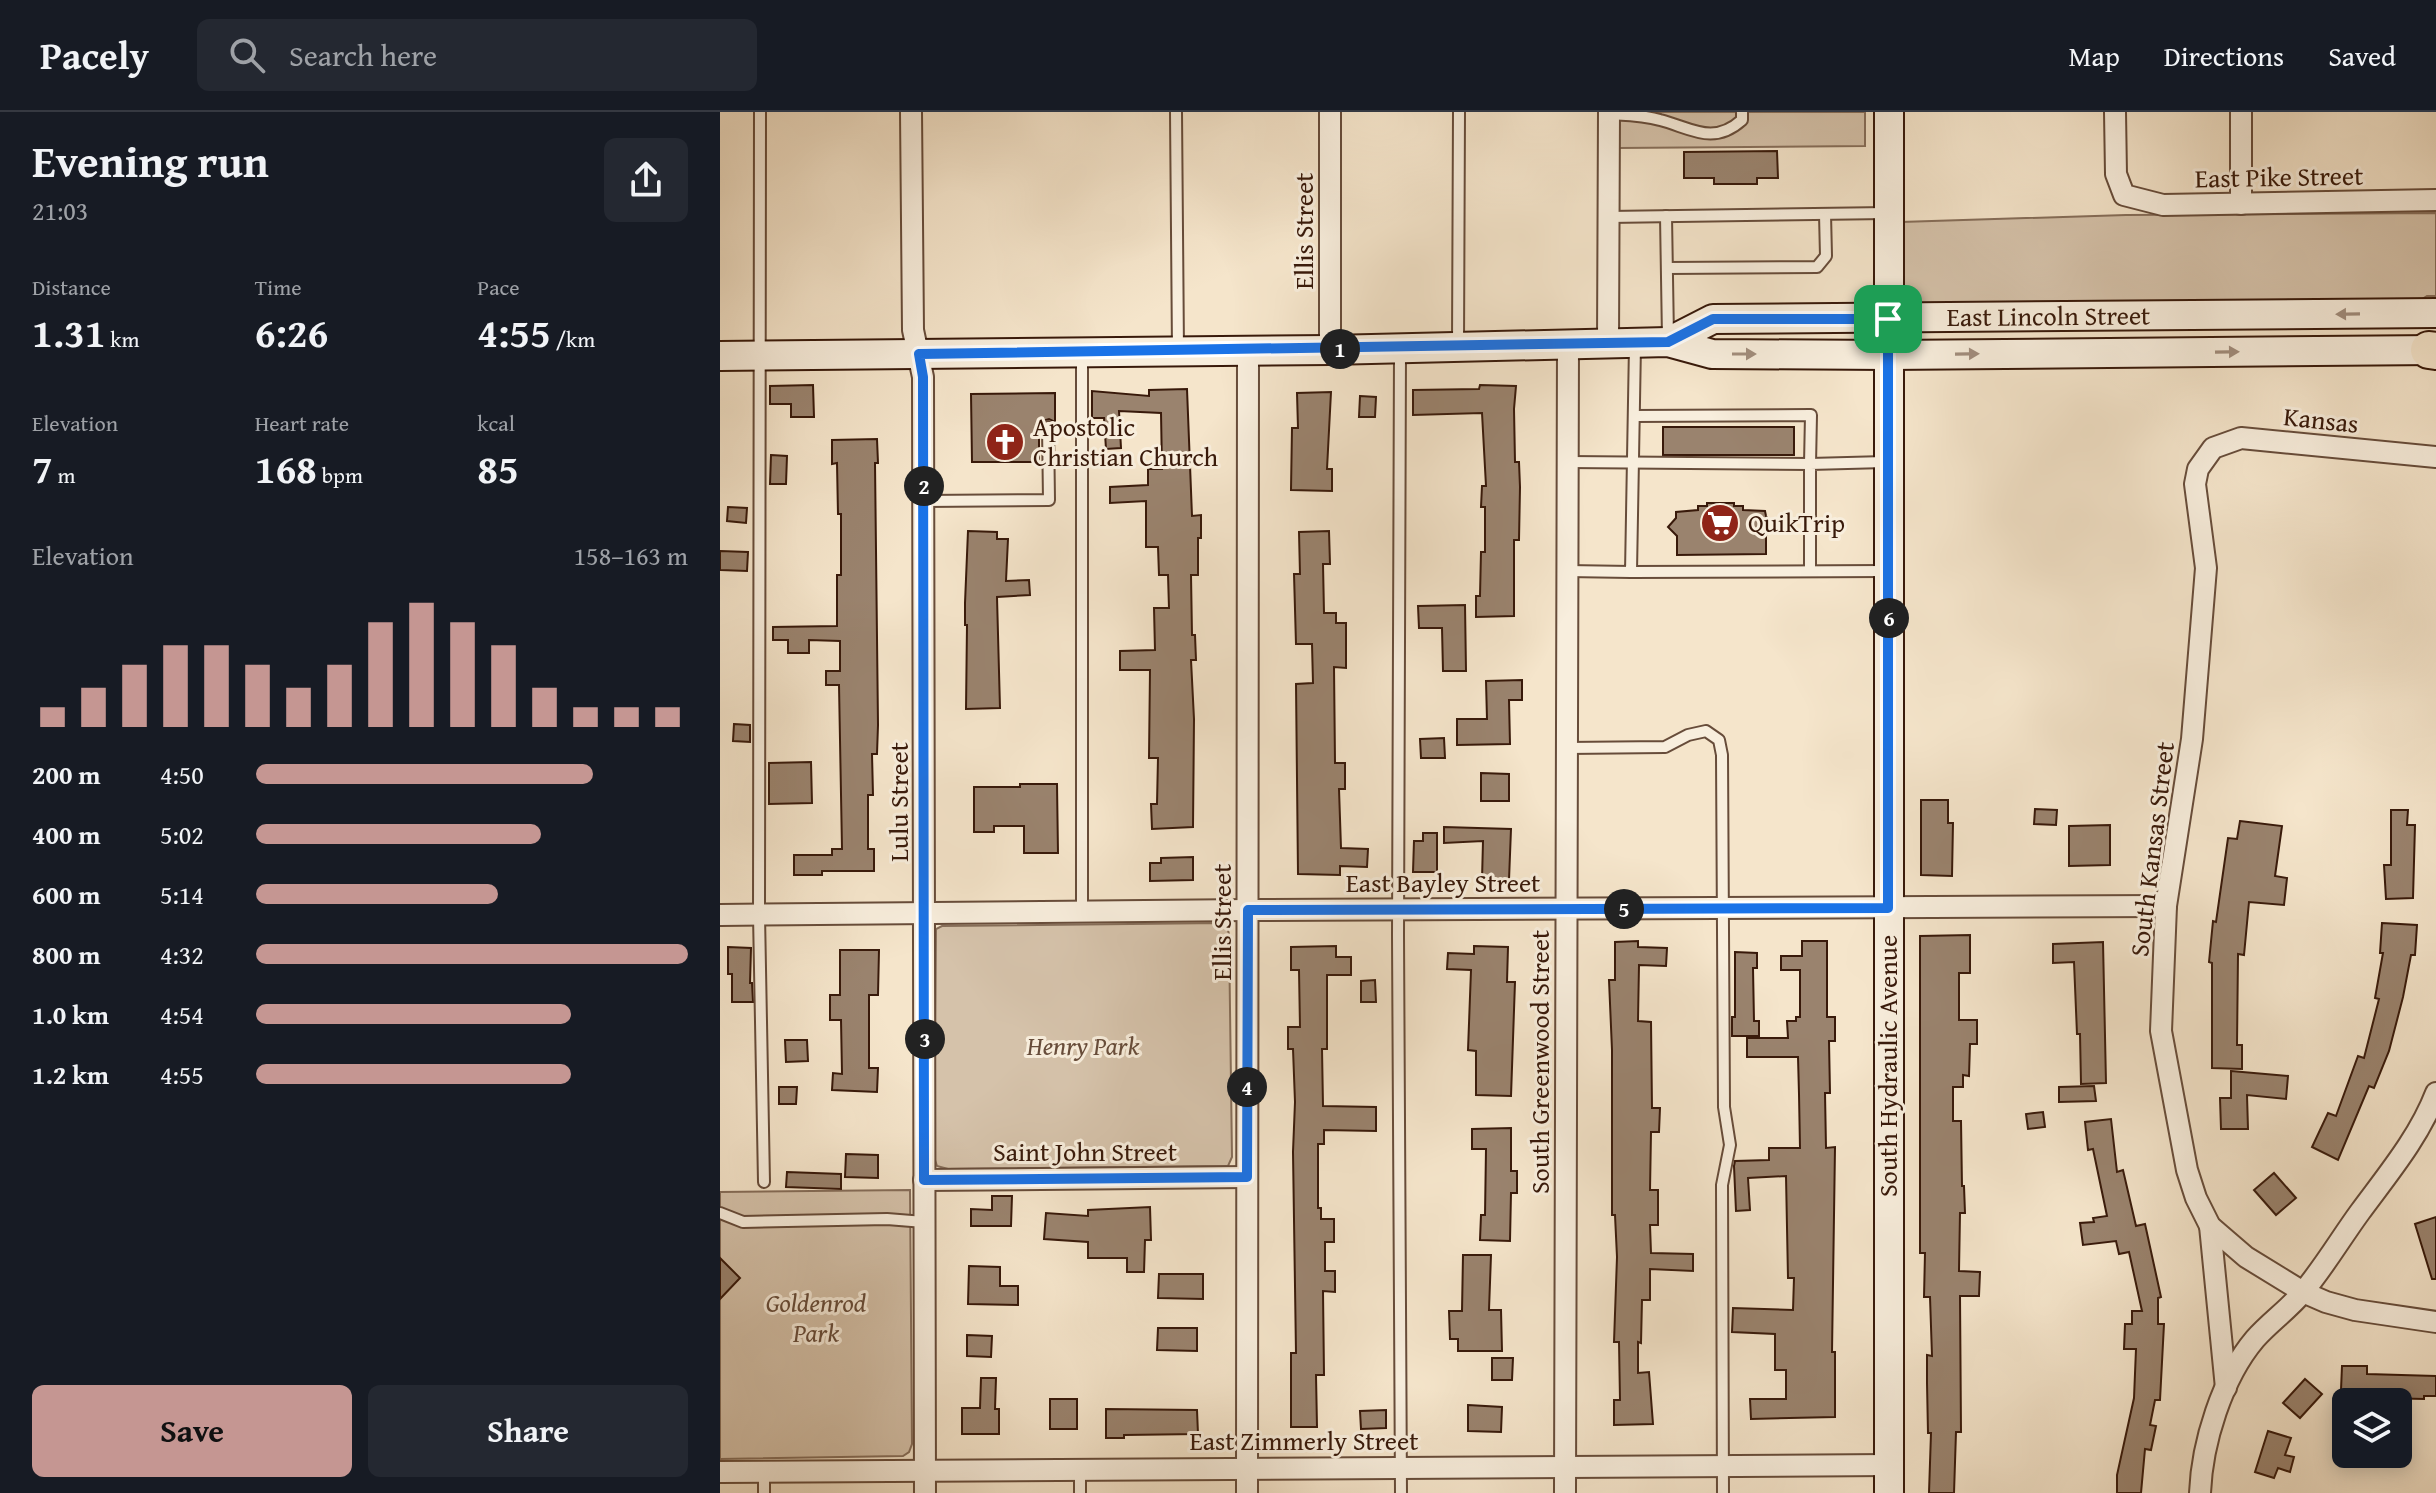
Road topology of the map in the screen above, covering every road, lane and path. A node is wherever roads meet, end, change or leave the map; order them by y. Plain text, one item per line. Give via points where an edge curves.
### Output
1 (760, 112) edge
2 (911, 112) edge
3 (1176, 112) edge
4 (1330, 112) edge
5 (1459, 112) edge
6 (1742, 112) edge
7 (1889, 112) edge
8 (2115, 112) edge
9 (2241, 112) edge
10 (1609, 113) edge
11 (2436, 200) edge
12 (2241, 204) junction
13 (1889, 213) junction
14 (1825, 214) junction
15 (1666, 216) junction
16 (1609, 217) junction
17 (1667, 268) junction
18 (2431, 313) edge
19 (1888, 319) junction
20 (1668, 342) junction
21 (1621, 343) junction
22 (1568, 344) junction
23 (1458, 346) junction
24 (1400, 348) junction
25 (1248, 350) junction
26 (1330, 350) junction
27 (2434, 350) edge
28 (1178, 351) junction
29 (1082, 352) junction
30 (919, 354) junction
31 (759, 355) junction
32 (1889, 355) junction
33 (720, 356) edge
34 (1634, 416) junction
35 (1048, 427) dead end
36 (2207, 456) joint
37 (2436, 457) edge
38 (1568, 462) junction
39 (1889, 462) junction
40 (1633, 464) junction
41 (1810, 464) junction
42 (924, 501) junction
43 (1567, 571) junction
44 (1810, 571) junction
45 (1889, 571) junction
46 (1631, 572) junction
47 (1567, 748) junction
48 (2166, 906) junction
49 (1888, 908) junction
50 (1566, 909) junction
51 (1722, 909) junction
52 (1248, 910) junction
53 (1399, 910) junction
54 (1082, 912) junction
55 (926, 913) junction
56 (720, 915) edge
57 (759, 915) junction
58 (2436, 1093) edge
59 (1247, 1177) junction
60 (924, 1180) junction
61 (764, 1182) dead end
62 (720, 1213) edge
63 (924, 1222) junction
64 (2210, 1226) junction
65 (2303, 1292) junction
66 (2436, 1322) edge
67 (2226, 1388) junction
68 (1565, 1465) junction
69 (1723, 1465) junction
70 (1401, 1466) junction
71 (1247, 1467) junction
72 (1080, 1469) junction
73 (925, 1470) junction
74 (720, 1472) edge
75 (764, 1472) junction
76 (1889, 1479) edge
77 (764, 1493) edge
78 (925, 1493) edge
79 (1080, 1493) edge
80 (1247, 1493) edge
81 (1401, 1493) edge
82 (1565, 1493) edge
83 (1723, 1493) edge
84 (2200, 1493) edge

1 - 31 lane
2 - 30 street, Lulu Street via 913,330
3 - 28 lane
4 - 26 street, Ellis Street
5 - 23 lane
6 - 10 lane via 1732,130 1698,134 1659,119
7 - 13 street, South Hydraulic Avenue
8 - 12 street, East Pike Street via 2116,174 2124,195 2163,205
9 - 12 street
10 - 16 street
11 - 12 street, East Pike Street
13 - 14 lane
13 - 19 street, South Hydraulic Avenue
14 - 15 lane
14 - 17 lane via 1826,256 1817,267
15 - 16 lane
15 - 17 lane
16 - 21 street
17 - 20 lane
18 -> 19 street, East Lincoln Street
19 - 20 street, East Lincoln Street via 1713,319
19 - 32 street, South Hydraulic Avenue
20 - 21 street, East Lincoln Street
20 -> 32 street, East Lincoln Street via 1712,354
21 - 22 street, East Lincoln Street
21 - 34 lane
22 - 23 street, East Lincoln Street
22 - 38 street, South Greenwood Street
23 - 24 street, East Lincoln Street
24 - 26 street, East Lincoln Street
24 - 53 lane
25 - 26 street, East Lincoln Street
25 - 28 street, East Lincoln Street
25 - 52 street, Ellis Street
32 -> 27 street, East Lincoln Street
28 - 29 street, East Lincoln Street
29 - 30 street, East Lincoln Street
29 - 54 lane
30 - 31 street, East Lincoln Street
30 - 42 street, Lulu Street
31 - 33 street, East Lincoln Street
31 - 57 lane
32 - 39 street, South Hydraulic Avenue
34 - 40 lane
34 - 41 lane via 1811,415
35 - 42 lane via 1049,500
36 - 37 street, Kansas via 2213,448 2241,438
36 - 48 street, South Kansas Street via 2195,484 2206,568 2192,739
38 - 40 lane
38 - 43 street, South Greenwood Street
39 - 41 lane
39 - 45 street, South Hydraulic Avenue
40 - 41 lane
40 - 46 lane
41 - 44 lane
42 - 55 street, Lulu Street
43 - 46 lane
43 - 47 street, South Greenwood Street
44 - 45 lane
44 - 46 lane
45 - 49 street, South Hydraulic Avenue
47 - 50 street, South Greenwood Street
47 - 51 lane via 1665,747 1706,731 1719,740
48 - 49 street, East Bayley Street
48 - 64 street, South Kansas Street via 2161,1031 2187,1170
49 - 51 street, East Bayley Street
49 - 76 street, South Hydraulic Avenue
50 - 51 street, East Bayley Street
50 - 53 street, East Bayley Street
50 - 68 street, South Greenwood Street
51 - 69 lane via 1724,1107 1730,1145 1722,1185
52 - 53 street, East Bayley Street
52 - 54 street, East Bayley Street
52 - 59 street, Ellis Street
53 - 70 lane
54 - 55 street, East Bayley Street
55 - 57 street, East Bayley Street
55 - 60 street, Lulu Street
56 - 57 street, East Bayley Street
57 - 61 lane
58 - 65 street via 2419,1130
59 - 60 street, Saint John Street
59 - 71 street, Ellis Street
60 - 63 street, Lulu Street
62 - 63 lane via 743,1222
63 - 73 street, Lulu Street
64 - 65 street, South Kansas Street via 2246,1257
64 - 67 street
65 - 66 street via 2355,1310
65 - 67 street via 2253,1342
67 - 84 street via 2214,1418
68 - 69 street, East Zimmerly Street
68 - 70 street, East Zimmerly Street
68 - 82 street, South Greenwood Street
69 - 76 street, East Zimmerly Street
69 - 83 lane
70 - 71 street, East Zimmerly Street
70 - 81 lane
71 - 72 street, East Zimmerly Street
71 - 80 street, Ellis Street
72 - 73 street, East Zimmerly Street
72 - 79 lane
73 - 75 street, East Zimmerly Street
73 - 78 street, Lulu Street
74 - 75 street, East Zimmerly Street
75 - 77 lane

